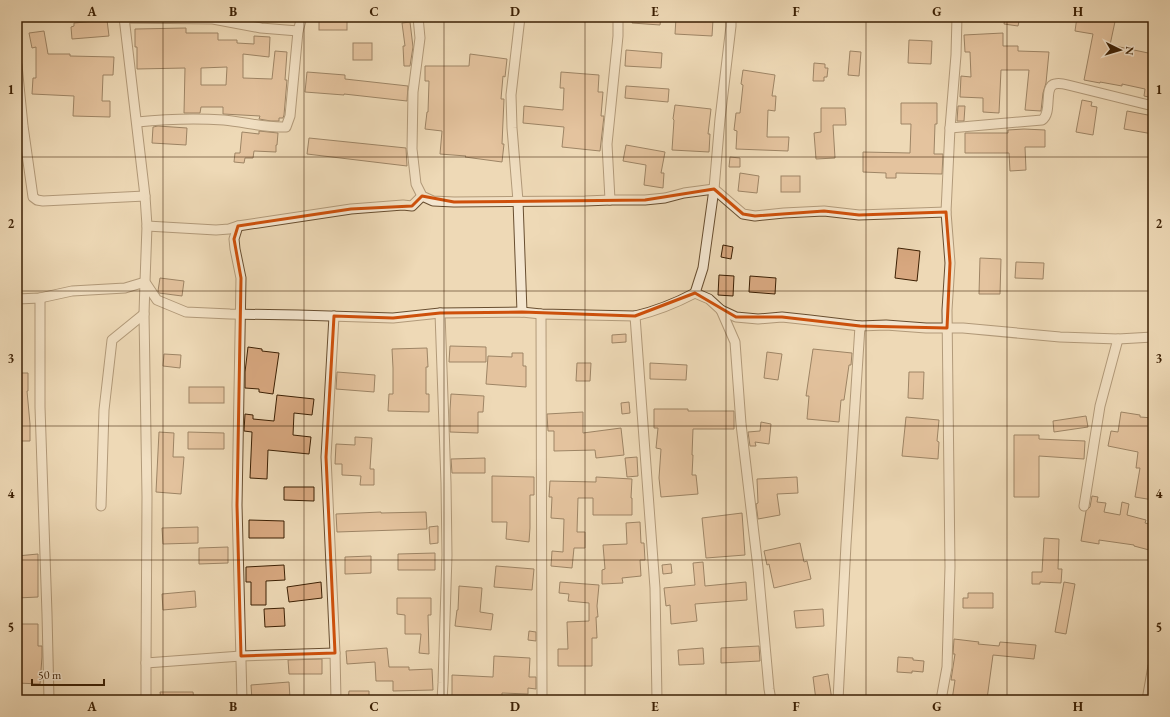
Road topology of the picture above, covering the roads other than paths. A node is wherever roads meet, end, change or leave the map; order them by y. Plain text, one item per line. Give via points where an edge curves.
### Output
1 (124, 17) edge
2 (302, 17) edge
3 (418, 17) edge
4 (520, 17) edge
5 (618, 17) edge
6 (731, 17) edge
7 (957, 17) edge
8 (298, 31) junction
9 (17, 65) edge
10 (1153, 106) edge
11 (137, 122) junction
12 (950, 128) junction
13 (714, 189) junction
14 (145, 196) junction
15 (422, 196) junction
16 (610, 200) junction
17 (518, 201) junction
18 (946, 212) junction
19 (146, 226) junction
20 (238, 226) junction
21 (146, 282) junction
22 (695, 293) junction
23 (40, 298) junction
24 (17, 299) edge
25 (722, 310) junction
26 (522, 312) junction
27 (440, 313) junction
28 (144, 314) junction
29 (240, 314) junction
30 (541, 314) junction
31 (334, 316) junction
32 (635, 316) junction
33 (860, 326) junction
34 (948, 328) junction
35 (1153, 338) edge
36 (1118, 339) junction
37 (100, 506) dead end
38 (1084, 506) dead end
39 (335, 653) junction
40 (240, 656) junction
41 (146, 663) junction
42 (1153, 666) edge
43 (49, 700) edge
44 (146, 700) edge
45 (242, 700) edge
46 (336, 700) edge
47 (442, 700) edge
48 (542, 700) edge
49 (657, 700) edge
50 (771, 700) edge
51 (838, 700) edge
52 (941, 700) edge
53 (1147, 700) edge

1 - 8 street via 213,19 261,28
1 - 11 street
2 - 8 street
3 - 15 street via 420,38 413,92 412,149 416,184
4 - 17 street via 511,95
5 - 16 street via 607,144
6 - 13 street
7 - 12 street
8 - 11 street via 291,108 286,127 274,128 224,120 173,119
9 - 14 street via 33,196 43,201
10 - 12 street via 1057,83 1050,88 1047,113 1042,120
11 - 14 street
12 - 18 street
13 - 16 street via 665,198
13 - 18 street via 743,214 754,216 824,211 859,215
13 - 22 street via 703,268
14 - 19 street
15 - 17 street via 433,201
15 - 20 street via 412,206 351,209
16 - 17 street
17 - 26 street
18 - 34 street via 950,263
19 - 20 street via 216,230
19 - 21 street
20 - 29 street via 234,239 241,278
21 - 23 street via 125,288 72,291
21 - 28 street
21 - 29 street via 157,300 186,312
22 - 25 street via 709,299
22 - 32 street via 680,301
23 - 24 street
23 - 43 street via 40,407
25 - 33 street via 736,317 782,317
25 - 50 street via 734,342
26 - 27 street
26 - 30 street
27 - 31 street via 393,318
27 - 47 street via 447,555
28 - 37 street via 112,340 104,410
28 - 41 street
29 - 31 street
29 - 40 street via 237,505
30 - 32 street
30 - 48 street
31 - 39 street via 326,457
32 - 49 street via 655,588
33 - 34 street
33 - 51 street
34 - 36 street
34 - 52 street via 950,567 947,667
35 - 36 street
36 - 38 street via 1100,406
39 - 40 street
39 - 46 street
40 - 41 street
40 - 45 street
41 - 44 street
42 - 53 street

